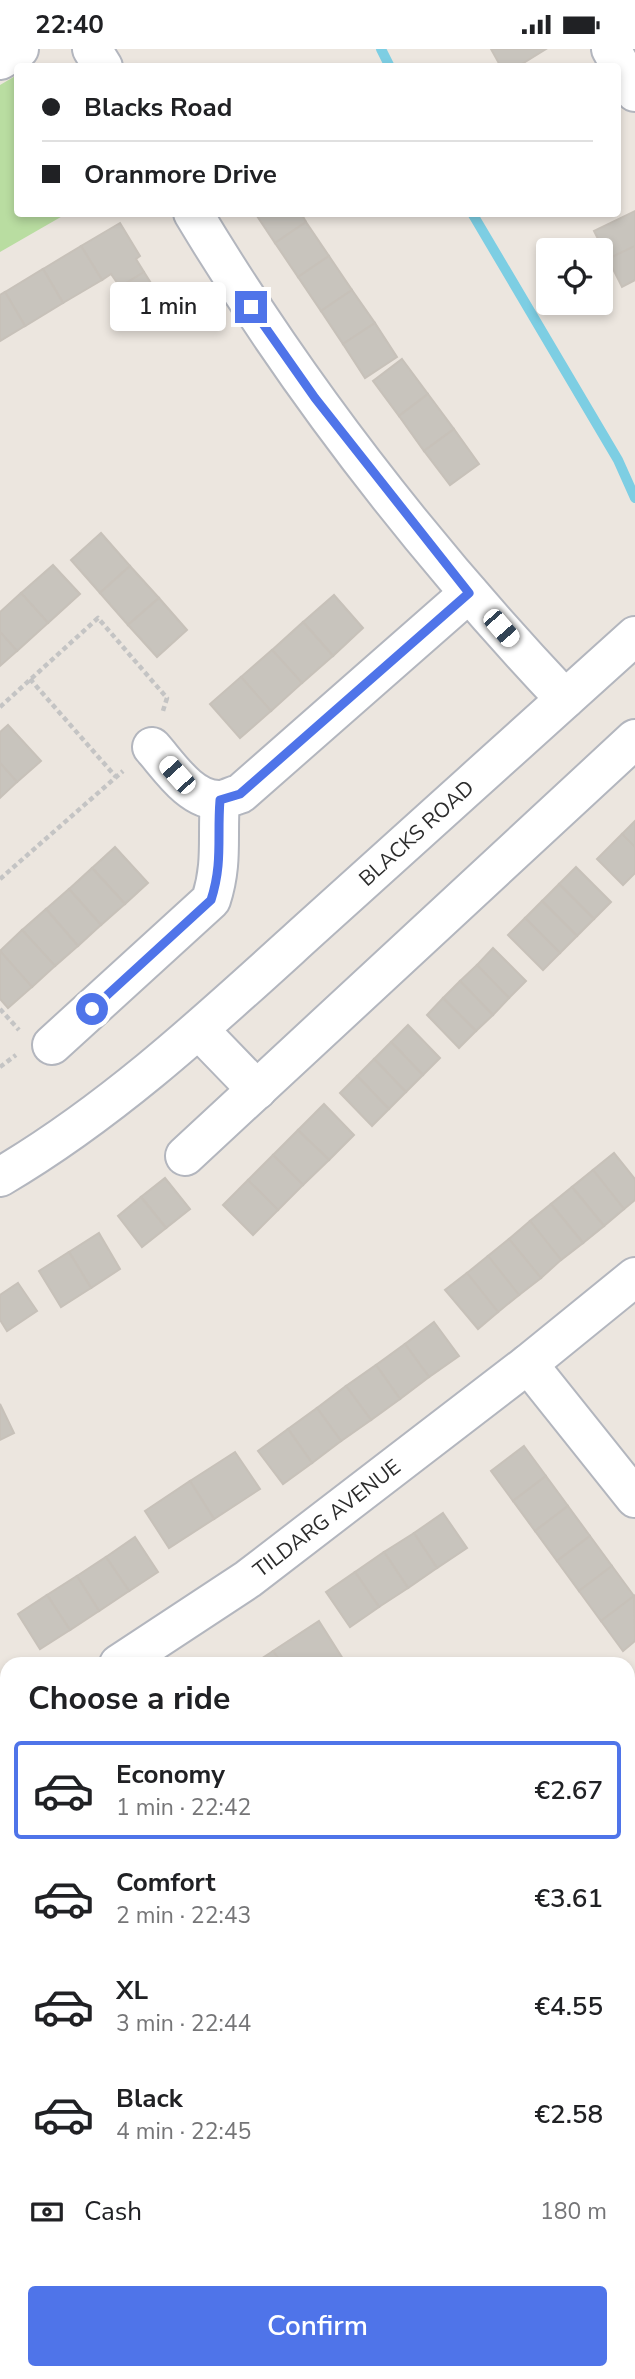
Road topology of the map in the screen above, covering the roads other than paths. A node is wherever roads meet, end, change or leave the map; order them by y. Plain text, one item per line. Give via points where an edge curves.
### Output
1 (19, 49) edge
2 (0, 60) edge
3 (621, 67) edge
4 (635, 92) edge
5 (195, 217) edge
6 (469, 593) junction
7 (635, 636) edge
8 (565, 699) junction
9 (635, 739) edge
10 (152, 747) road end
11 (220, 800) junction
12 (199, 1030) junction
13 (52, 1045) dead end
14 (257, 1090) junction
15 (185, 1156) dead end
16 (0, 1177) edge
17 (632, 1286) edge
18 (528, 1364) junction
19 (635, 1498) edge
20 (130, 1657) edge

1 - 2 street
3 - 4 street
5 - 6 street via 235,284 315,398
6 - 8 street
6 - 11 street via 240,794
7 - 8 street, BLACKS ROAD
8 - 12 street, BLACKS ROAD
9 - 14 street
10 - 11 street via 190,789
11 - 13 street via 220,860 211,900
12 - 14 street
12 - 16 street, BLACKS ROAD via 106,1106
14 - 15 street
17 - 18 street, TILDARG AVENUE
18 - 19 street
18 - 20 street, TILDARG AVENUE via 248,1579

